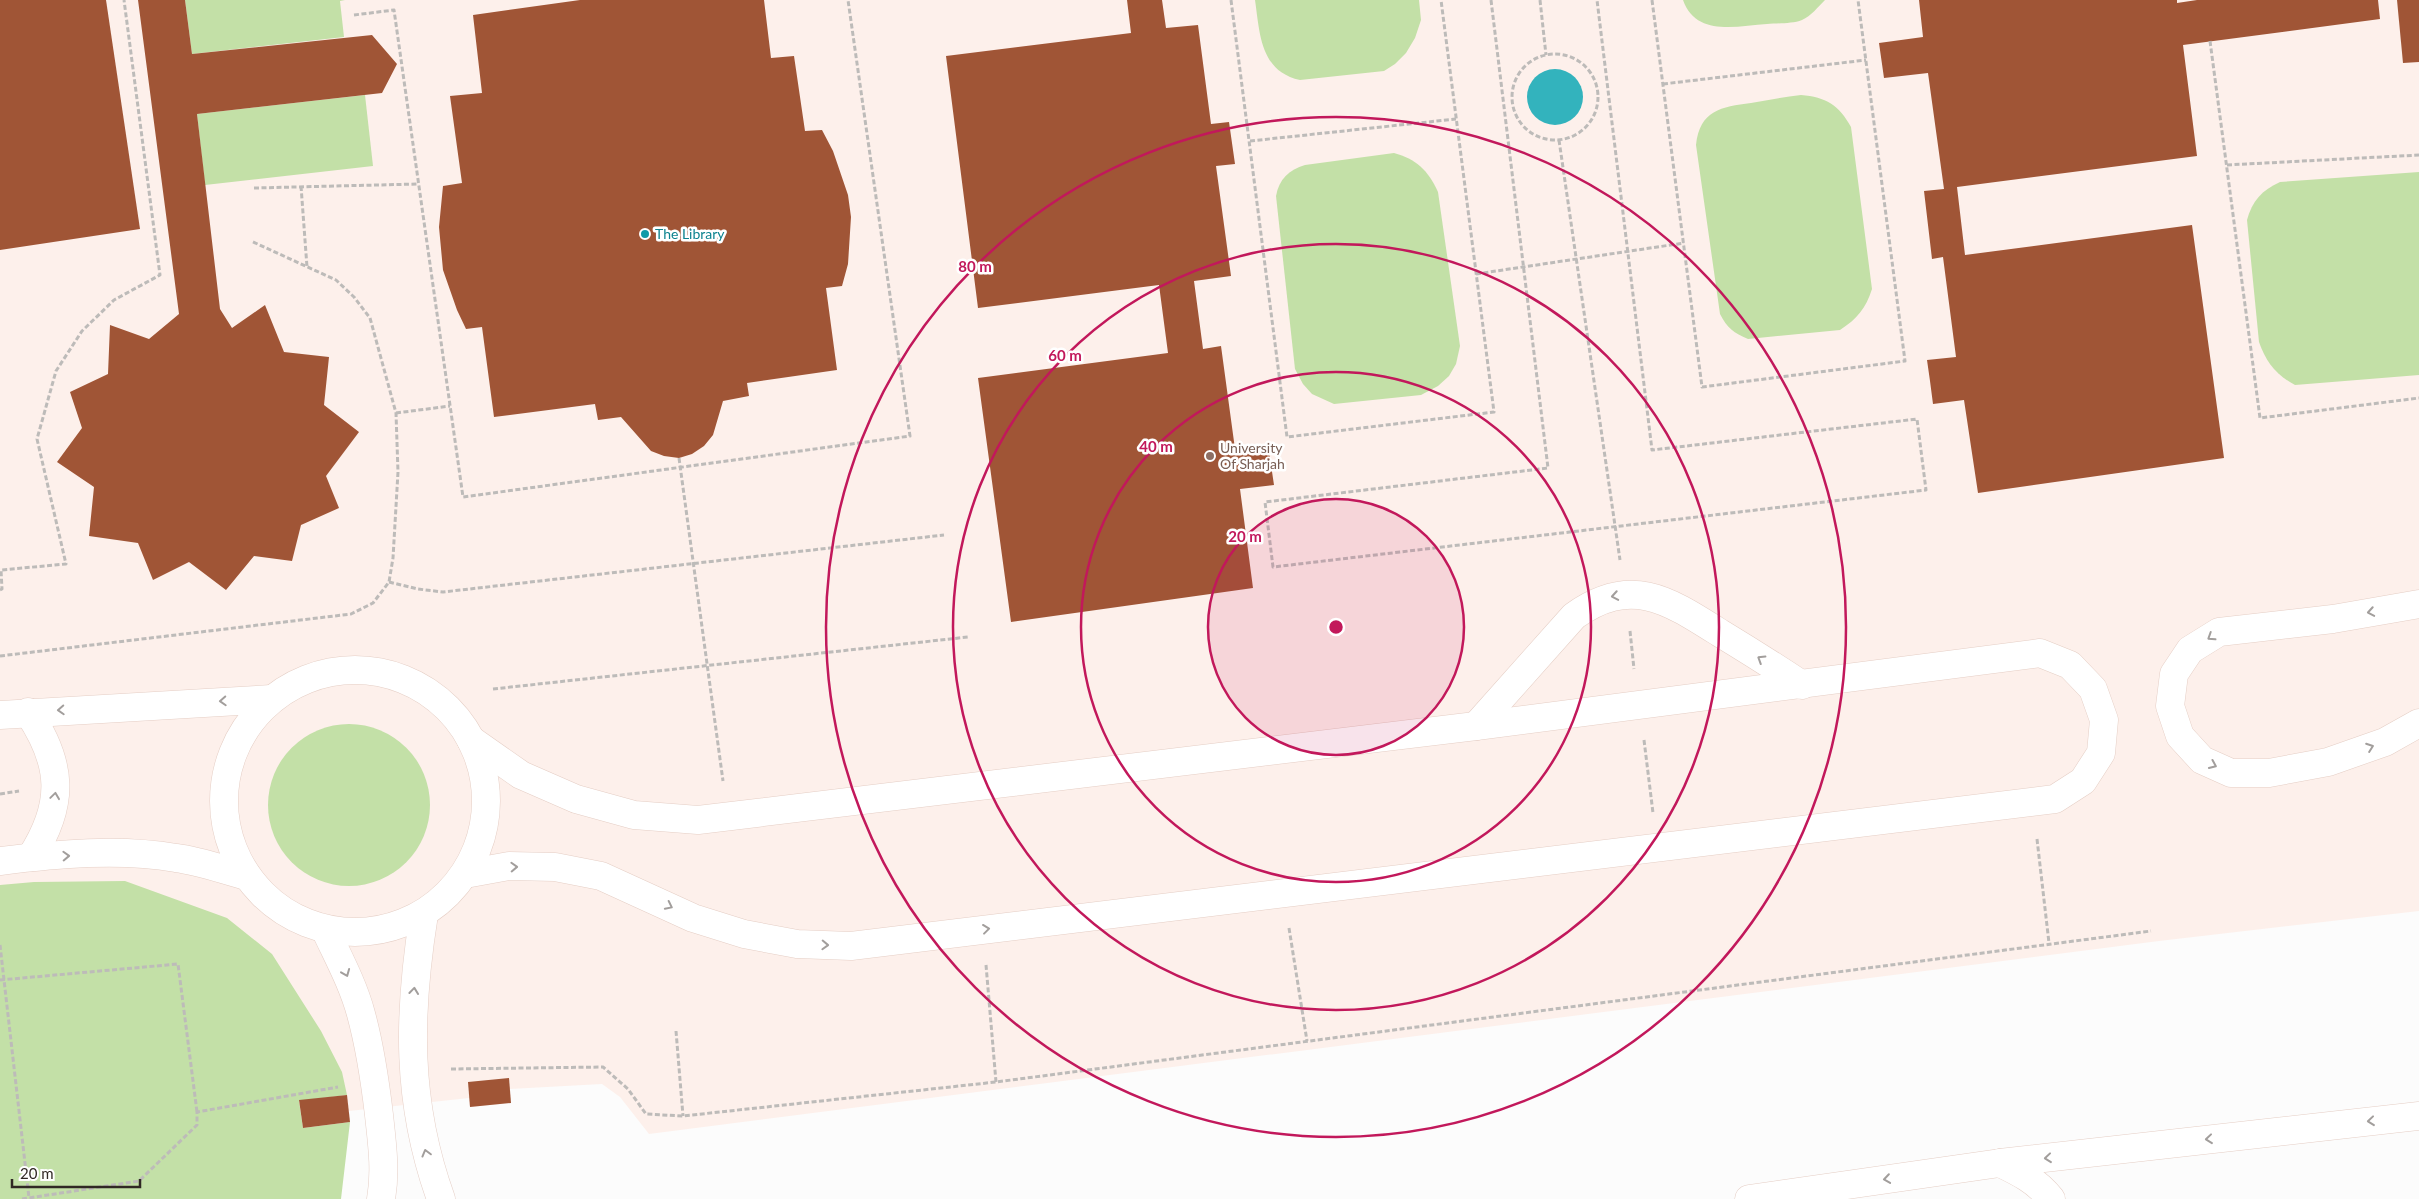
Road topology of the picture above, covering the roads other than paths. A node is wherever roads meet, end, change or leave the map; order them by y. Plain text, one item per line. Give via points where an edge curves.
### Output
1 (2419, 604) edge
2 (1802, 685) junction
3 (272, 699) junction
4 (28, 712) junction
5 (0, 715) edge
6 (2419, 723) edge
7 (1476, 726) junction
8 (471, 740) junction
9 (31, 857) junction
10 (0, 861) edge
11 (465, 874) junction
12 (247, 876) junction
13 (424, 914) junction
14 (325, 929) junction
15 (413, 1062) junction
16 (373, 1070) junction
17 (2419, 1116) edge
18 (2000, 1163) junction
19 (382, 1199) edge
20 (441, 1199) edge
21 (1749, 1199) edge
22 (2051, 1199) edge

1 -> 6 street via 2333,619 2219,632 2190,650 2174,674 2170,706 2180,736 2202,760 2231,773 2268,773 2328,762 2385,742
2 - 7 street
2 -> 7 street via 1680,608 1644,594 1625,594 1589,605 1574,616
11 -> 2 street via 509,866 555,867 601,876 693,918 744,934 797,944 851,946 2056,799 2083,781 2101,753 2104,720 2093,689 2070,665 2040,653
3 -> 4 street
3 - 8 street via 306,679 343,670 381,672 418,686 448,709
3 - 12 street via 246,728 229,763 224,802 230,841
4 - 5 street
9 -> 4 street via 44,836 56,787 53,760 43,735
7 - 8 street via 698,820 634,816 576,800 521,775
8 - 11 street via 485,785 485,803 483,831
9 - 10 street
9 -> 12 street via 143,854 177,858
11 - 13 street via 440,902
12 - 14 street via 281,910
13 - 14 street via 393,928 359,933
15 -> 13 street via 412,1007
14 -> 16 street via 361,1013
15 - 16 street
20 -> 15 street via 425,1146
16 - 19 street via 382,1143
17 -> 18 street
18 -> 21 street
18 - 22 street via 2023,1174

